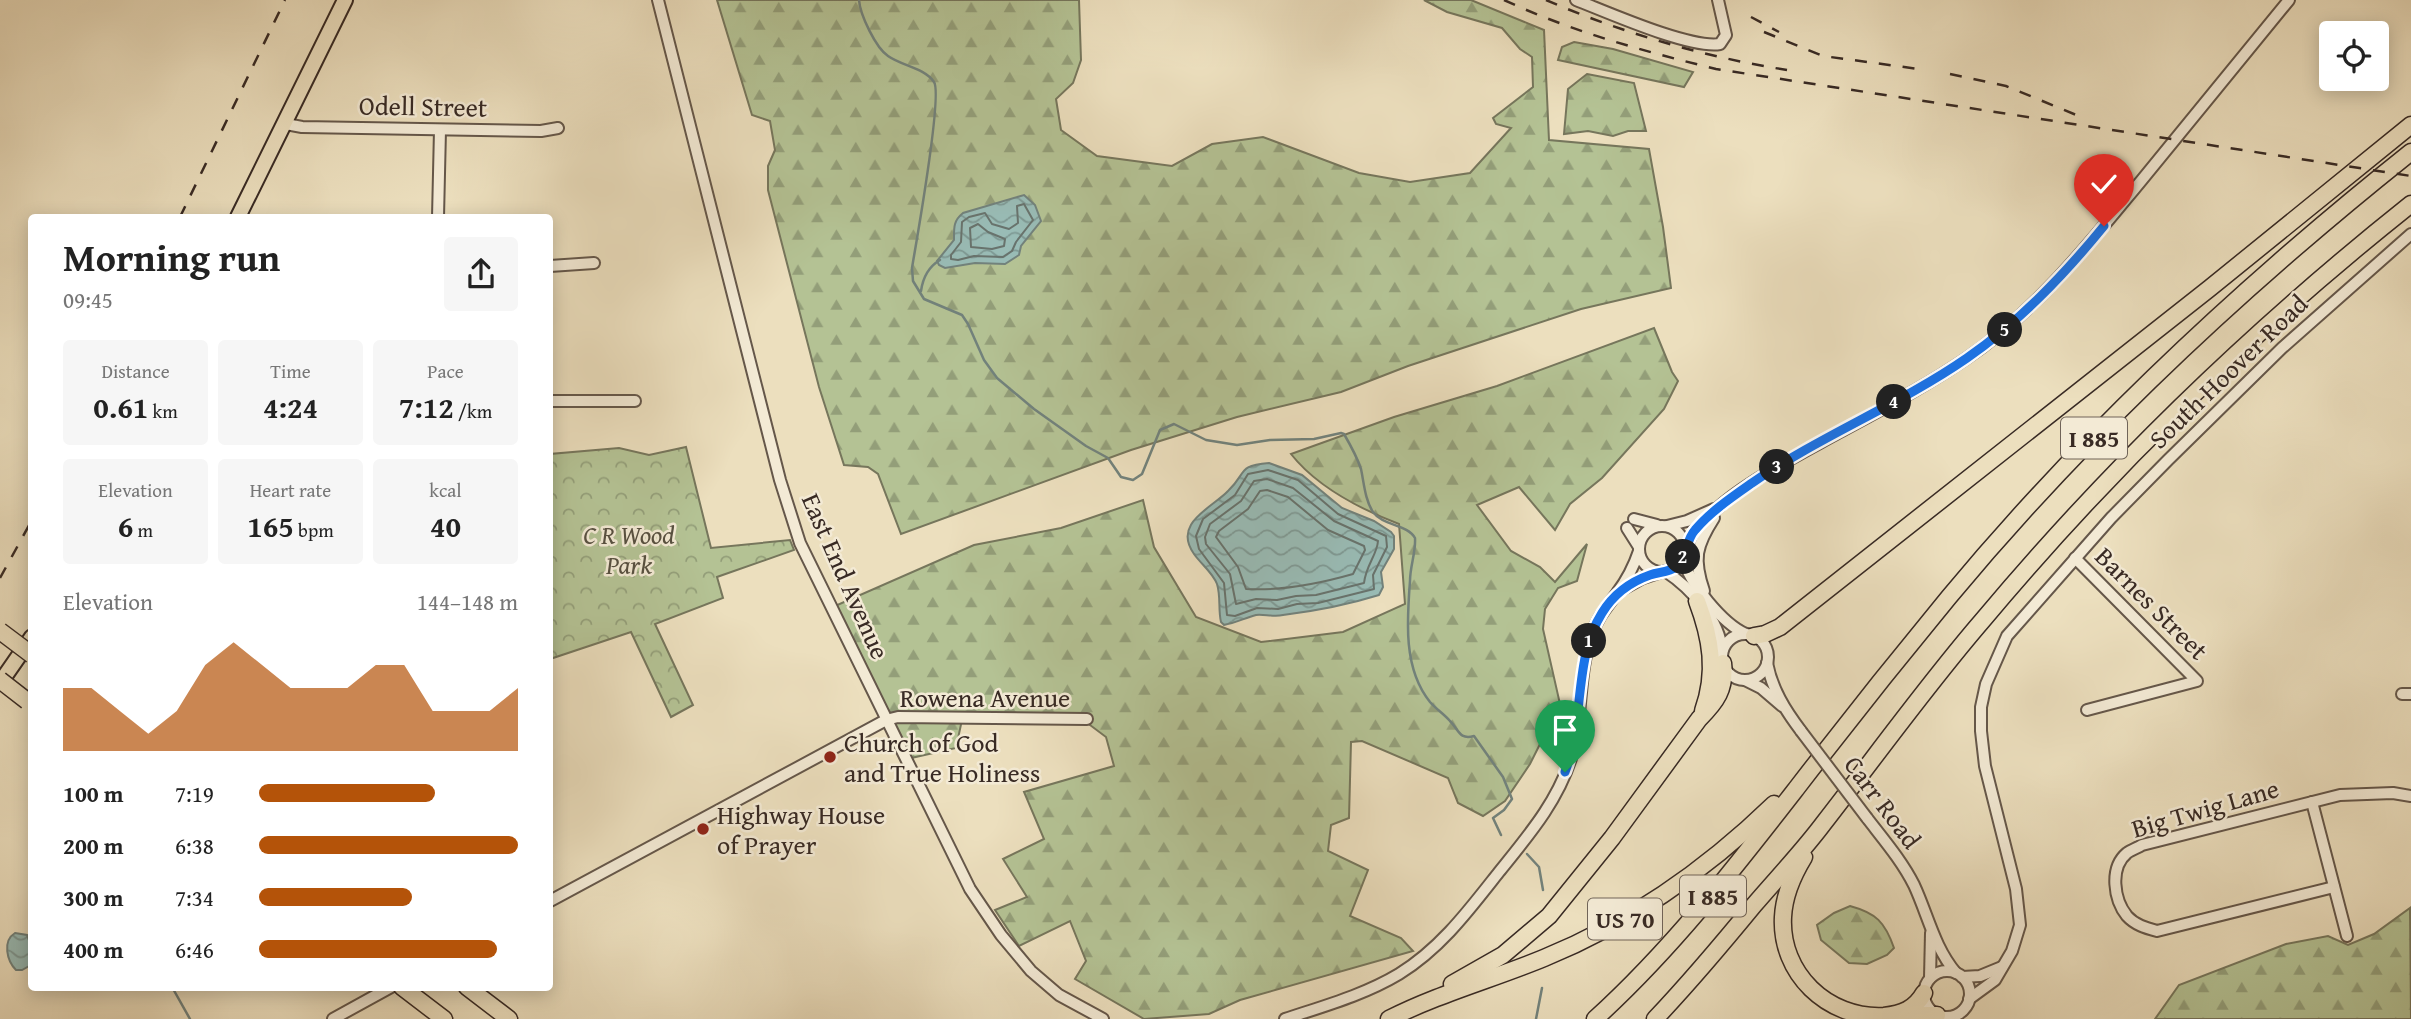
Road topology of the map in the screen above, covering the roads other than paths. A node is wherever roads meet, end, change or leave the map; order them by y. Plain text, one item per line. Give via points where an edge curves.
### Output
1 (345, 0) edge
2 (658, 0) edge
3 (1576, 0) edge
4 (1718, 0) edge
5 (2289, 0) edge
6 (286, 124) junction
7 (2411, 125) edge
8 (558, 128) dead end
9 (440, 130) junction
10 (2411, 152) edge
11 (2411, 204) edge
12 (240, 214) edge
13 (438, 214) edge
14 (2411, 234) edge
15 (594, 263) dead end
16 (553, 266) edge
17 (553, 401) edge
18 (635, 401) dead end
19 (1721, 506) junction
20 (1663, 526) junction
21 (1639, 549) junction
22 (1684, 554) junction
23 (2075, 558) junction
24 (1663, 571) junction
25 (1618, 592) junction
26 (1702, 599) junction
27 (0, 631) edge
28 (1750, 635) junction
29 (28, 642) edge
30 (28, 652) edge
31 (1723, 657) junction
32 (1767, 662) junction
33 (1743, 680) junction
34 (0, 682) edge
35 (28, 702) edge
36 (1782, 706) junction
37 (2087, 710) dead end
38 (1087, 719) dead end
39 (1699, 719) junction
40 (886, 720) junction
41 (1817, 762) junction
42 (2411, 796) edge
43 (2312, 802) junction
44 (1821, 827) junction
45 (2334, 887) junction
46 (553, 899) edge
47 (1931, 933) junction
48 (2347, 936) dead end
49 (2002, 967) junction
50 (1959, 975) junction
51 (1927, 985) junction
52 (384, 991) edge
53 (407, 991) edge
54 (472, 991) edge
55 (492, 1006) junction
56 (1964, 1009) edge
57 (1941, 1017) edge
58 (1392, 1018) edge
59 (333, 1019) edge
60 (444, 1019) edge
61 (509, 1019) edge
62 (516, 1019) edge
63 (1103, 1019) edge
64 (1285, 1019) edge
65 (1595, 1019) edge
66 (1655, 1019) edge
67 (1914, 1019) edge

1 - 6 main road
2 - 40 street, East End Avenue via 794,528
3 - 4 street via 1714,45 1724,40
5 - 19 street via 2080,256 2026,312 1943,374 1774,469
6 - 9 street, Odell Street
6 - 12 main road
7 - 28 highway via 1780,627
8 - 9 street, Odell Street
9 - 13 street
10 - 41 highway, I 885 via 2247,290 2119,412 1953,593
11 - 44 highway, I 885 via 2264,328 2091,499 1931,681
14 - 23 street, South Hoover Road via 2272,357
15 - 16 street
17 - 18 street
19 - 20 street
19 - 22 street via 1695,530
19 - 26 street via 1698,550
20 - 21 street via 1645,533
20 - 21 street via 1631,524
20 - 22 street via 1681,535
21 - 24 street via 1646,565
21 - 25 street
22 - 24 street via 1676,567
22 - 26 street via 1689,576
23 - 37 street, Barnes Street via 2197,681
23 - 49 street, South Hoover Road via 2007,636 1983,695 1983,754 2020,916 2016,943
24 - 25 street
24 - 26 street
25 - 64 street via 1592,633 1572,756 1537,824 1462,919 1416,962 1361,993
26 - 28 street via 1730,625
26 - 31 street via 1718,629
26 - 39 highway via 1711,648 1710,683
27 - 30 highway, bridge
28 - 31 street via 1731,638
28 - 32 street via 1765,647
29 - 34 main road
31 - 33 street via 1729,673
31 - 39 highway via 1720,694
32 - 33 street via 1758,675
32 - 36 street, Carr Road
33 - 36 street, Carr Road
34 - 35 highway, bridge
36 - 47 street, Carr Road, bridge via 1907,873
38 - 40 street, Rowena Avenue
39 - 58 highway via 1576,886 1535,930 1486,966
40 - 46 street, Rowena Avenue
40 - 63 street, East End Avenue via 960,870 1001,935 1044,983
41 - 58 highway, US 70 via 1710,862 1643,909 1546,957
41 - 65 highway, I 885 via 1706,904
42 - 43 street, Big Twig Lane via 2340,795
43 - 45 street
43 - 45 street, Big Twig Lane via 2142,845 2118,864 2118,901 2139,926 2157,931
44 - 51 highway via 1796,870 1784,904 1784,940 1796,972 1830,1004 1865,1016 1906,1010 1918,1002
44 - 66 highway, I 885
45 - 48 street
47 - 50 street, Carr Road
47 - 51 street, Carr Road
49 - 50 street via 1986,975
49 - 56 street, South Hoover Road via 1995,980
50 - 51 street via 1940,972
50 - 56 street via 1968,987
51 - 57 street via 1926,1004
52 - 59 street
53 - 60 highway
54 - 55 highway
55 - 61 highway
55 - 62 highway
56 - 57 street
57 - 67 highway

